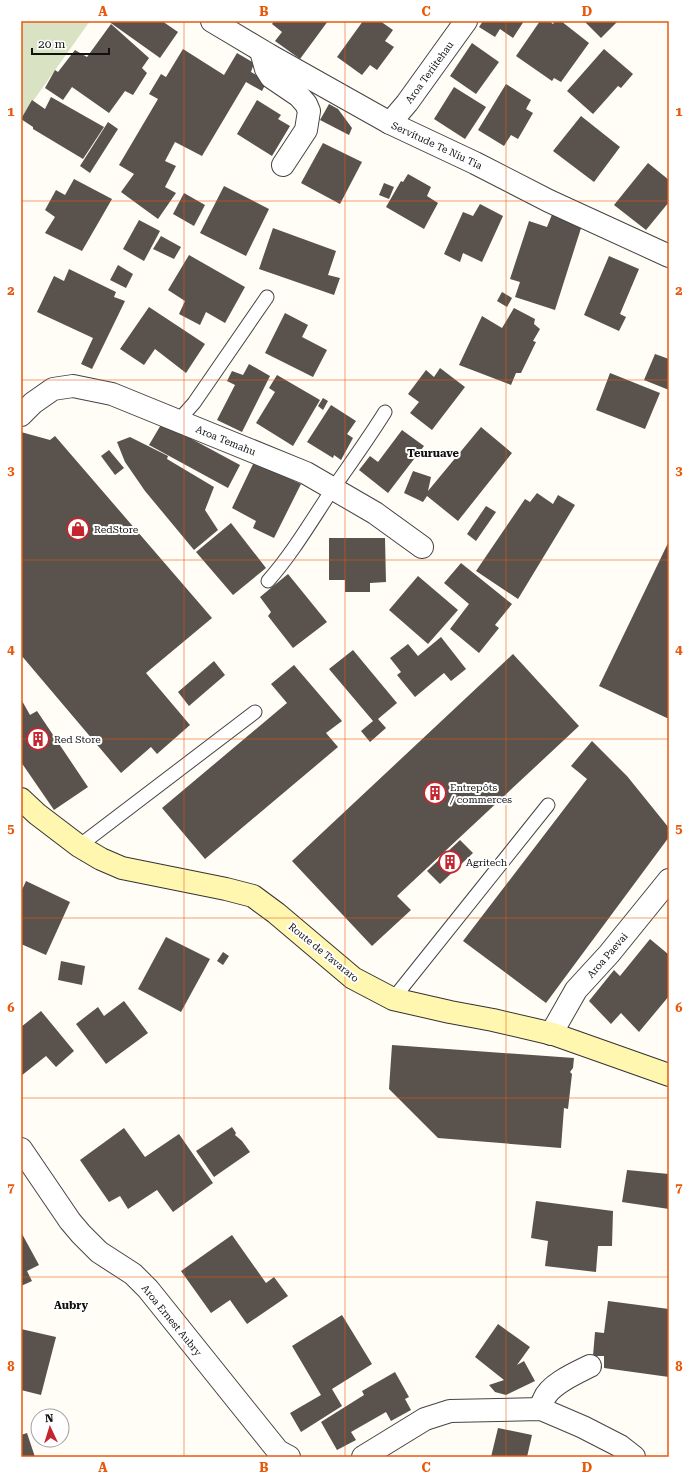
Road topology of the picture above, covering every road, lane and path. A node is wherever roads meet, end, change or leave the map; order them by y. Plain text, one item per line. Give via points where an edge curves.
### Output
1 (212, 21) edge
2 (466, 21) edge
3 (261, 50) junction
4 (390, 123) junction
5 (283, 165) dead end
6 (669, 256) edge
7 (268, 297) dead end
8 (385, 412) dead end
9 (21, 415) edge
10 (178, 421) junction
11 (333, 488) junction
12 (422, 546) dead end
13 (268, 581) dead end
14 (255, 712) dead end
15 (21, 799) edge
16 (548, 805) dead end
17 (79, 846) junction
18 (669, 880) edge
19 (393, 999) junction
20 (551, 1034) junction
21 (669, 1075) edge
22 (21, 1150) edge
23 (590, 1366) dead end
24 (541, 1409) junction
25 (289, 1457) edge
26 (363, 1457) edge
27 (634, 1457) edge

1 - 3 street, Servitude Te Niu Tia
2 - 4 street, Aroa Teriitehau via 408,103
3 - 4 street, Servitude Te Niu Tia
3 - 5 street via 271,77 299,96 309,111 306,130
4 - 6 street, Servitude Te Niu Tia
7 - 10 lane via 194,403
8 - 11 lane
9 - 10 street, Aroa Temahu via 54,389 72,386 112,394
10 - 11 street, Aroa Temahu via 306,473
11 - 12 street, Aroa Temahu via 375,512
11 - 13 lane via 281,566
14 - 17 lane
15 - 17 main road, Route de Tavararo
16 - 19 lane
17 - 19 main road, Route de Tavararo via 122,868 226,888 253,896 353,978
18 - 20 street, Aroa Paevai via 576,990
19 - 20 main road, Route de Tavararo
20 - 21 main road, Route de Tavararo
22 - 25 street, Aroa Ernest Aubry via 80,1234 99,1252 133,1274 148,1289 278,1451
23 - 24 street via 552,1388
24 - 26 street via 450,1411 425,1420
24 - 27 street via 614,1442

